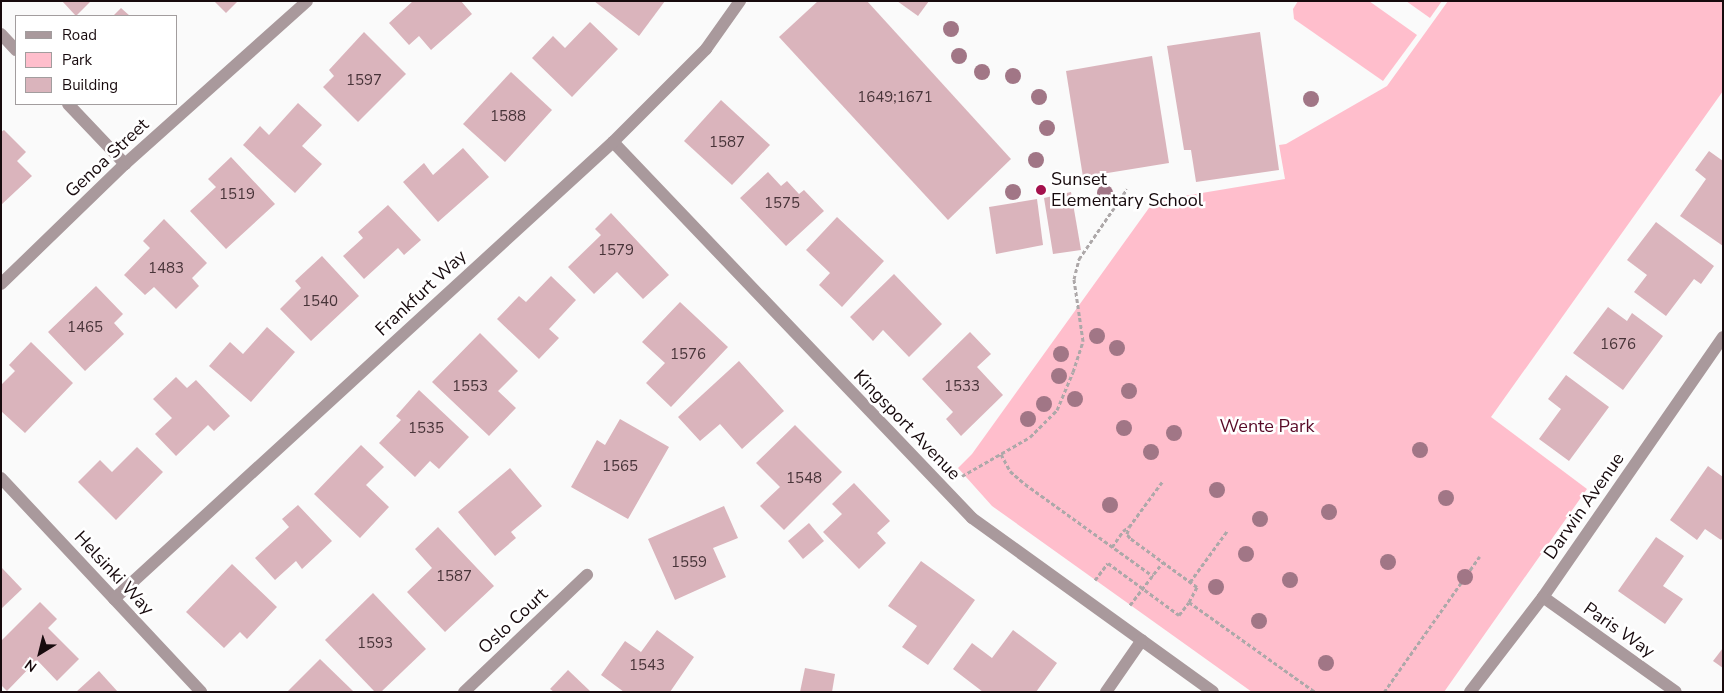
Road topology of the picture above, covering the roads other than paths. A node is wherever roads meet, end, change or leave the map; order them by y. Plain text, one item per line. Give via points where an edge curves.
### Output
1 (307, 1) edge
2 (740, 1) edge
3 (1, 34) edge
4 (15, 49) edge
5 (69, 105) edge
6 (613, 142) junction
7 (125, 164) junction
8 (1, 284) edge
9 (1723, 337) edge
10 (1, 478) edge
11 (587, 575) dead end
12 (1542, 596) junction
13 (114, 599) junction
14 (1142, 640) junction
15 (201, 692) edge
16 (464, 692) edge
17 (1106, 692) edge
18 (1213, 692) edge
19 (1470, 692) edge
20 (1676, 692) edge

1 - 7 street, Genoa Street
2 - 6 street, Frankfurt Way via 706,49
3 - 4 street
5 - 7 street
6 - 13 street, Frankfurt Way
6 - 14 street, Kingsport Avenue via 972,518
7 - 8 street, Genoa Street
9 - 12 street, Darwin Avenue
10 - 13 street, Helsinki Way
11 - 16 street, Oslo Court
12 - 19 street, Darwin Avenue
12 - 20 street, Paris Way
13 - 15 street, Helsinki Way
14 - 17 street
14 - 18 street, Kingsport Avenue

